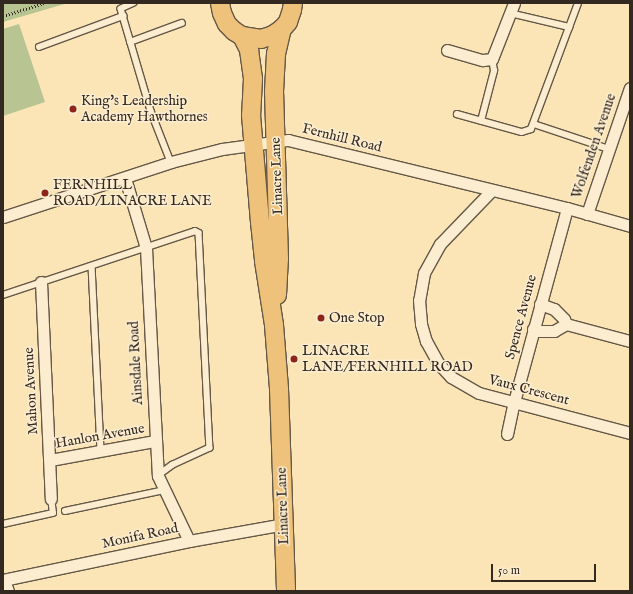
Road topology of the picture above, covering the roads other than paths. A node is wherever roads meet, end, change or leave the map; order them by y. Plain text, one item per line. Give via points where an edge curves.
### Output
1 (134, 3) edge
2 (220, 3) edge
3 (293, 3) edge
4 (578, 3) edge
5 (512, 8) edge
6 (123, 16) junction
7 (182, 23) dead end
8 (569, 27) junction
9 (282, 29) junction
10 (242, 36) junction
11 (130, 42) junction
12 (39, 47) dead end
13 (447, 50) dead end
14 (492, 59) junction
15 (630, 88) edge
16 (457, 114) dead end
17 (481, 121) junction
18 (534, 124) junction
19 (275, 140) junction
20 (254, 144) junction
21 (609, 149) junction
22 (171, 162) junction
23 (125, 178) junction
24 (492, 190) junction
25 (567, 208) junction
26 (587, 214) junction
27 (3, 217) edge
28 (630, 226) edge
29 (146, 248) junction
30 (92, 266) junction
31 (41, 282) junction
32 (3, 295) edge
33 (540, 304) junction
34 (274, 324) junction
35 (566, 324) junction
36 (533, 329) junction
37 (630, 341) edge
38 (514, 402) junction
39 (630, 433) edge
40 (507, 434) dead end
41 (156, 441) junction
42 (101, 451) junction
43 (50, 460) junction
44 (158, 476) junction
45 (165, 490) junction
46 (51, 499) joint
47 (65, 511) dead end
48 (3, 524) edge
49 (284, 524) junction
50 (189, 541) junction
51 (4, 580) edge
52 (8, 591) edge
53 (286, 591) edge

1 - 6 lane via 121,9
2 - 10 main road via 227,24
3 - 9 main road, Linacre Lane via 288,22
4 - 8 lane
5 - 8 lane
5 - 14 street
6 - 11 lane
6 - 12 lane
7 - 11 lane
8 - 18 lane
9 - 10 main road via 261,38
9 - 19 main road, Linacre Lane via 276,54
10 - 20 main road, Linacre Lane via 249,50 253,79 251,115
11 - 22 lane via 151,111
13 - 14 street via 483,60
14 - 17 lane via 494,71
15 - 21 street, Wolfenden Avenue
16 - 17 lane
17 - 18 lane via 525,132
18 - 21 lane
19 - 20 street, Fernhill Road
19 - 24 street, Fernhill Road via 306,143
19 - 34 main road, Linacre Lane via 279,259
20 - 22 street, Fernhill Road
20 - 34 main road, Linacre Lane via 264,262
21 - 26 street, Wolfenden Avenue
22 - 23 street, Fernhill Road
23 - 27 street, Fernhill Road
23 - 29 street, Ainsdale Road
24 - 25 street, Fernhill Road
24 - 38 street, Vaux Crescent via 451,231 432,256 420,288 419,313 426,341 439,364 451,377 479,393
25 - 26 street, Fernhill Road
25 - 33 street, Spence Avenue
26 - 28 street, Fernhill Road
29 - 30 lane
29 - 41 street, Ainsdale Road
29 - 44 lane via 195,231 199,233 210,448 173,465
30 - 31 lane
30 - 42 lane
31 - 32 lane
31 - 43 street, Mahon Avenue
33 - 35 street via 554,308
33 - 36 street, Spence Avenue
34 - 49 main road, Linacre Lane
35 - 36 street via 554,331
35 - 37 street
36 - 38 street, Spence Avenue
38 - 39 street, Vaux Crescent
38 - 40 street, Spence Avenue
41 - 42 street, Hanlon Avenue
41 - 44 street, Ainsdale Road
42 - 43 street, Hanlon Avenue
43 - 46 street, Mahon Avenue
44 - 45 street, Ainsdale Road
45 - 47 lane
45 - 50 street, Ainsdale Road
46 - 48 lane via 53,513
49 - 50 street, Monifa Road
49 - 53 main road, Linacre Lane
50 - 51 street, Monifa Road
51 - 52 street

